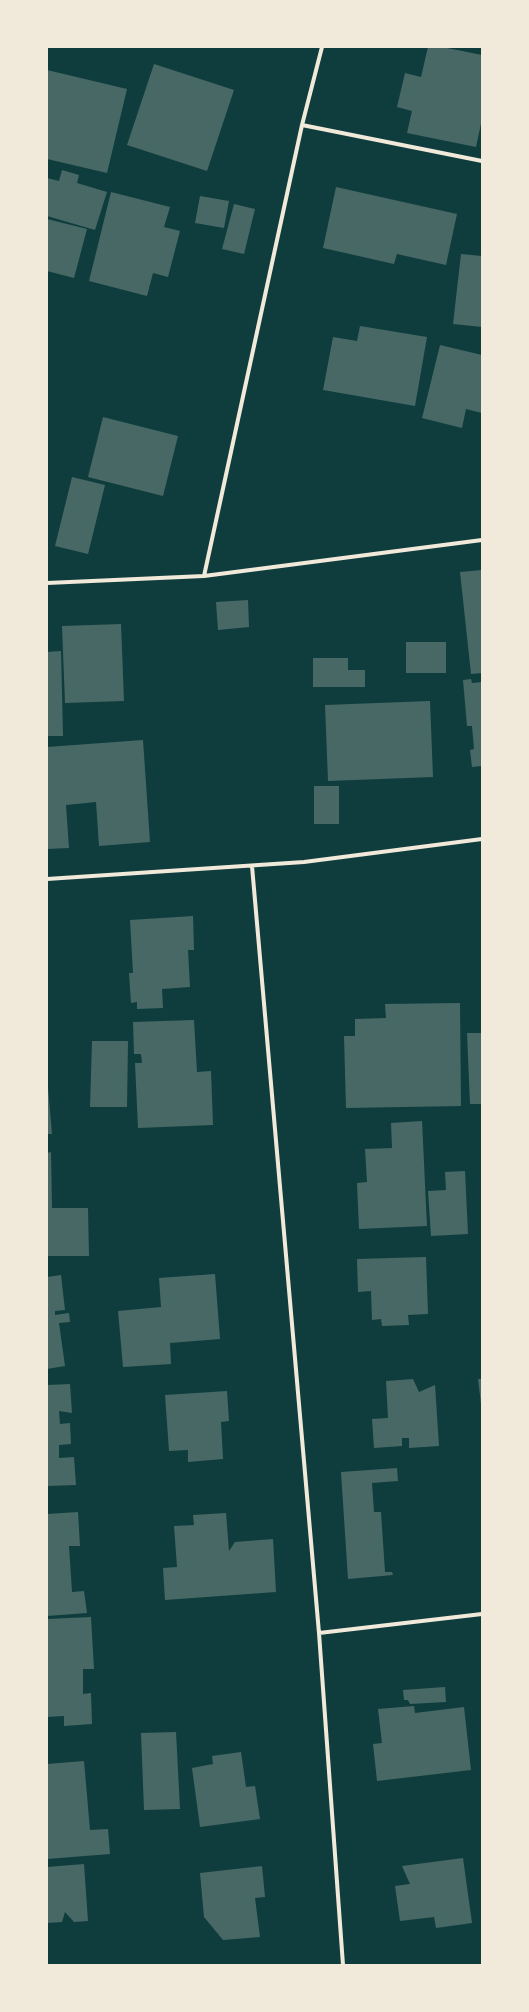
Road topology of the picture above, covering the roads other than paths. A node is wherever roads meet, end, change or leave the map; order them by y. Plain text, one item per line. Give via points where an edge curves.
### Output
1 (322, 47) edge
2 (302, 125) junction
3 (482, 161) edge
4 (482, 540) edge
5 (204, 576) junction
6 (47, 583) edge
7 (482, 839) edge
8 (252, 866) junction
9 (47, 879) edge
10 (482, 1614) edge
11 (319, 1633) junction
12 (343, 1965) edge

1 - 2 street
2 - 3 street
2 - 5 street
4 - 5 street
5 - 6 street
7 - 8 street via 304,862
8 - 9 street
8 - 11 street
10 - 11 street
11 - 12 street

